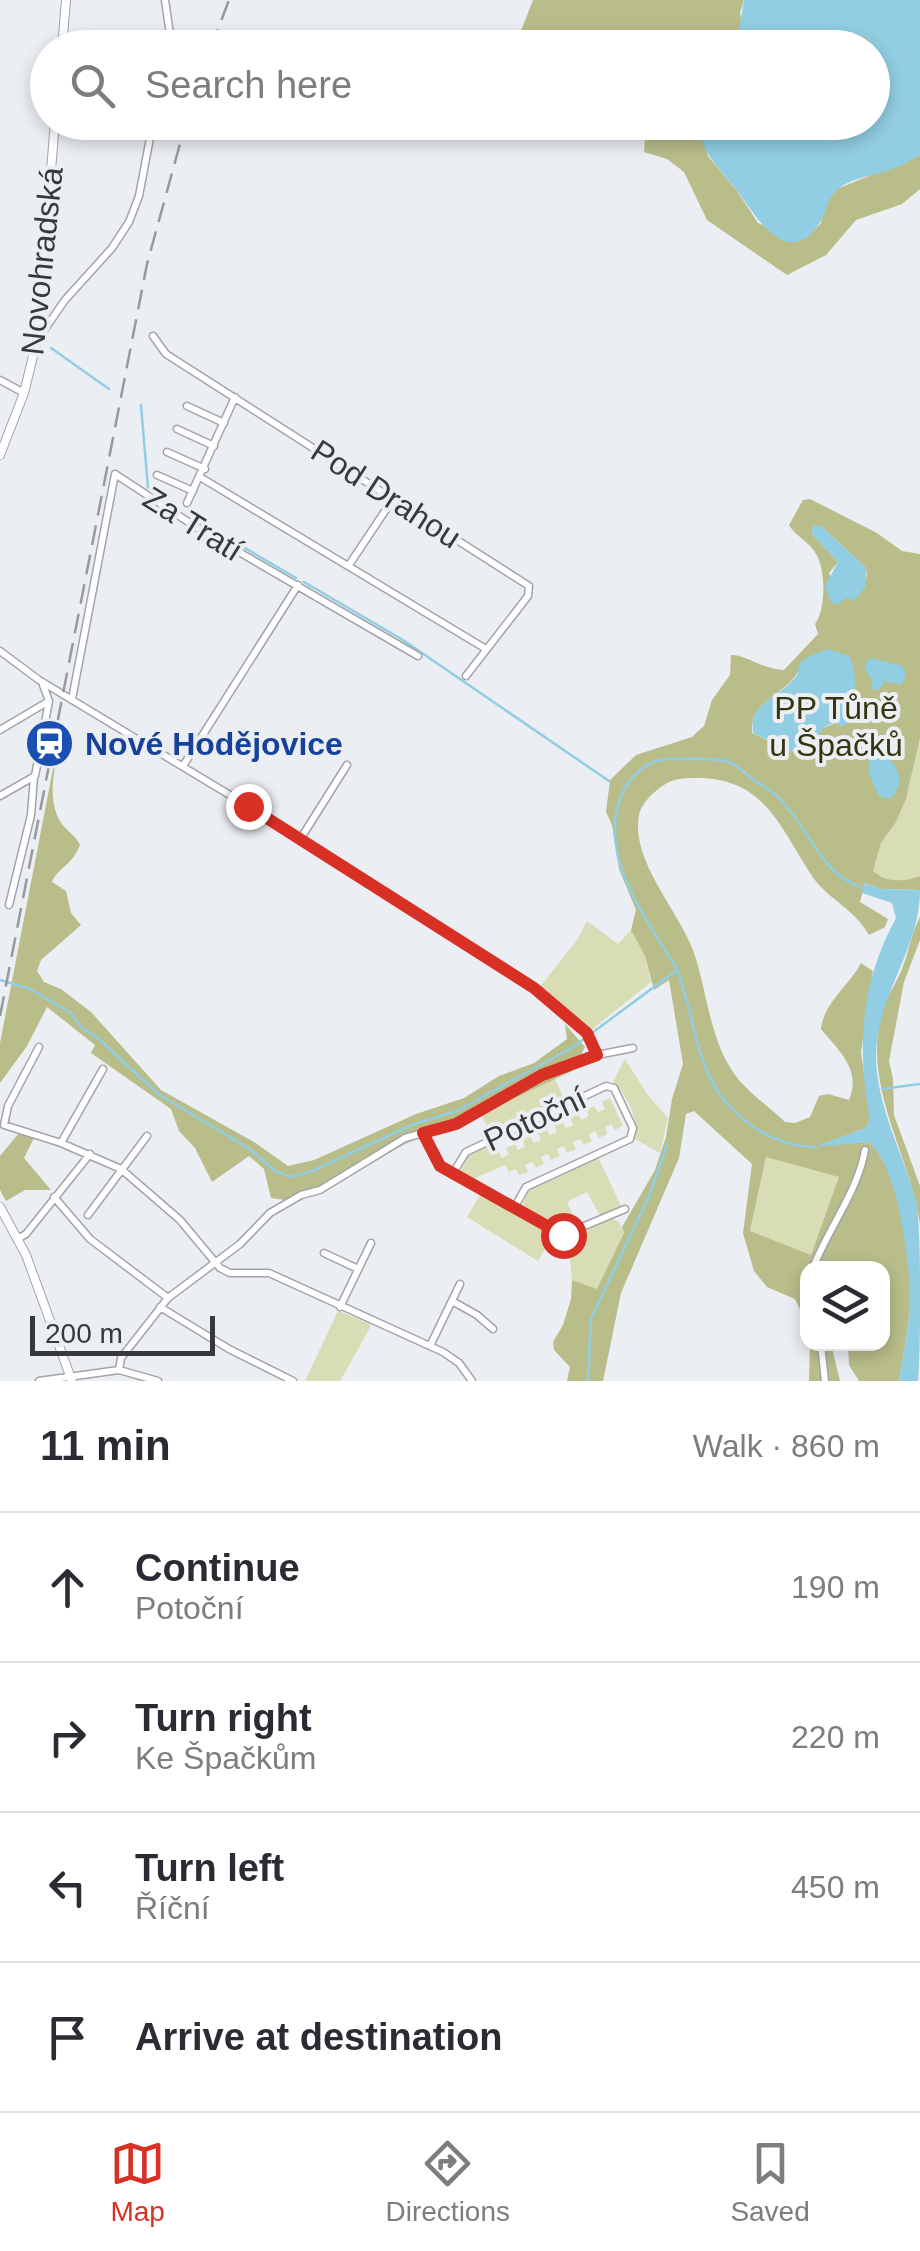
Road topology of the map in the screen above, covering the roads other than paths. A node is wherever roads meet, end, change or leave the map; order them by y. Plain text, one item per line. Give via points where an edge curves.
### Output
1 (66, 0) edge
2 (165, 0) edge
3 (64, 30) edge
4 (169, 30) edge
5 (54, 140) edge
6 (149, 140) edge
7 (153, 336) dead end
8 (37, 340) junction
9 (0, 380) edge
10 (24, 393) junction
11 (236, 397) junction
12 (187, 406) dead end
13 (224, 423) junction
14 (177, 429) dead end
15 (214, 446) junction
16 (167, 452) dead end
17 (0, 455) edge
18 (202, 473) junction
19 (157, 476) dead end
20 (193, 492) junction
21 (393, 499) junction
22 (187, 503) dead end
23 (349, 565) junction
24 (298, 585) junction
25 (486, 648) junction
26 (0, 651) edge
27 (418, 656) dead end
28 (466, 676) dead end
29 (39, 680) junction
30 (72, 699) junction
31 (49, 701) junction
32 (0, 730) edge
33 (347, 765) dead end
34 (183, 766) junction
35 (34, 776) junction
36 (0, 796) edge
37 (300, 838) junction
38 (9, 905) dead end
39 (39, 1047) dead end
40 (634, 1048) dead end
41 (597, 1055) junction
42 (103, 1069) dead end
43 (423, 1133) junction
44 (147, 1140) dead end
45 (61, 1143) junction
46 (866, 1150) dead end
47 (90, 1154) junction
48 (121, 1170) junction
49 (453, 1173) junction
50 (54, 1197) junction
51 (0, 1207) edge
52 (514, 1208) junction
53 (625, 1210) dead end
54 (88, 1215) dead end
55 (18, 1239) junction
56 (371, 1243) dead end
57 (324, 1254) dead end
58 (816, 1261) edge
59 (215, 1262) junction
60 (358, 1269) junction
61 (460, 1284) dead end
62 (168, 1298) junction
63 (452, 1301) junction
64 (340, 1307) junction
65 (160, 1308) junction
66 (493, 1329) dead end
67 (430, 1346) junction
68 (822, 1351) edge
69 (119, 1370) junction
70 (72, 1380) edge
71 (39, 1381) edge
72 (158, 1381) edge
73 (293, 1381) edge
74 (472, 1381) edge
75 (825, 1381) edge

1 - 3 main road
2 - 4 street
5 - 8 main road, Novohradská
6 - 8 street via 129,222
7 - 11 street, Pod Drahou via 166,354
8 - 10 main road, Novohradská
9 - 10 street
10 - 17 main road, Novohradská
11 - 13 street
11 - 21 street, Pod Drahou
12 - 13 street
13 - 15 street
14 - 15 street
15 - 18 street
16 - 18 street
18 - 20 street
18 - 23 street
19 - 20 street
20 - 22 street
21 - 23 street
21 - 25 street, Pod Drahou via 529,586
23 - 25 street
24 - 27 street, Za Tratí
24 - 30 street, Za Tratí via 116,474
24 - 34 street
25 - 28 street, Pod Drahou
26 - 29 street
29 - 30 street
29 - 31 street
30 - 34 street
31 - 32 street
31 - 35 street
33 - 37 street
34 - 37 street
35 - 36 street
35 - 38 street
37 - 41 street via 534,988 590,1037
39 - 45 street via 4,1125
40 - 41 street
41 - 43 street via 542,1075 456,1124
42 - 45 street
43 - 49 street, Potoční via 435,1160
43 - 59 street via 270,1214
44 - 48 street
45 - 47 street
46 - 58 street
47 - 48 street
47 - 50 street
48 - 54 street
48 - 59 street via 180,1220
49 - 52 street, Potoční
49 - 52 street, Potoční via 466,1152 606,1086 614,1088 633,1128 630,1139 526,1188
50 - 55 street
50 - 62 street via 90,1239
51 - 55 main road
52 - 53 street, Potoční via 563,1235
55 - 70 main road
56 - 60 street
57 - 60 street
59 - 62 street
59 - 64 street via 230,1273 269,1274
60 - 64 street
61 - 63 street
62 - 65 street
63 - 66 street
63 - 67 street
64 - 67 street
65 - 69 street
65 - 73 street
67 - 74 street via 459,1363
68 - 75 street
69 - 70 street
69 - 72 street
70 - 71 street

